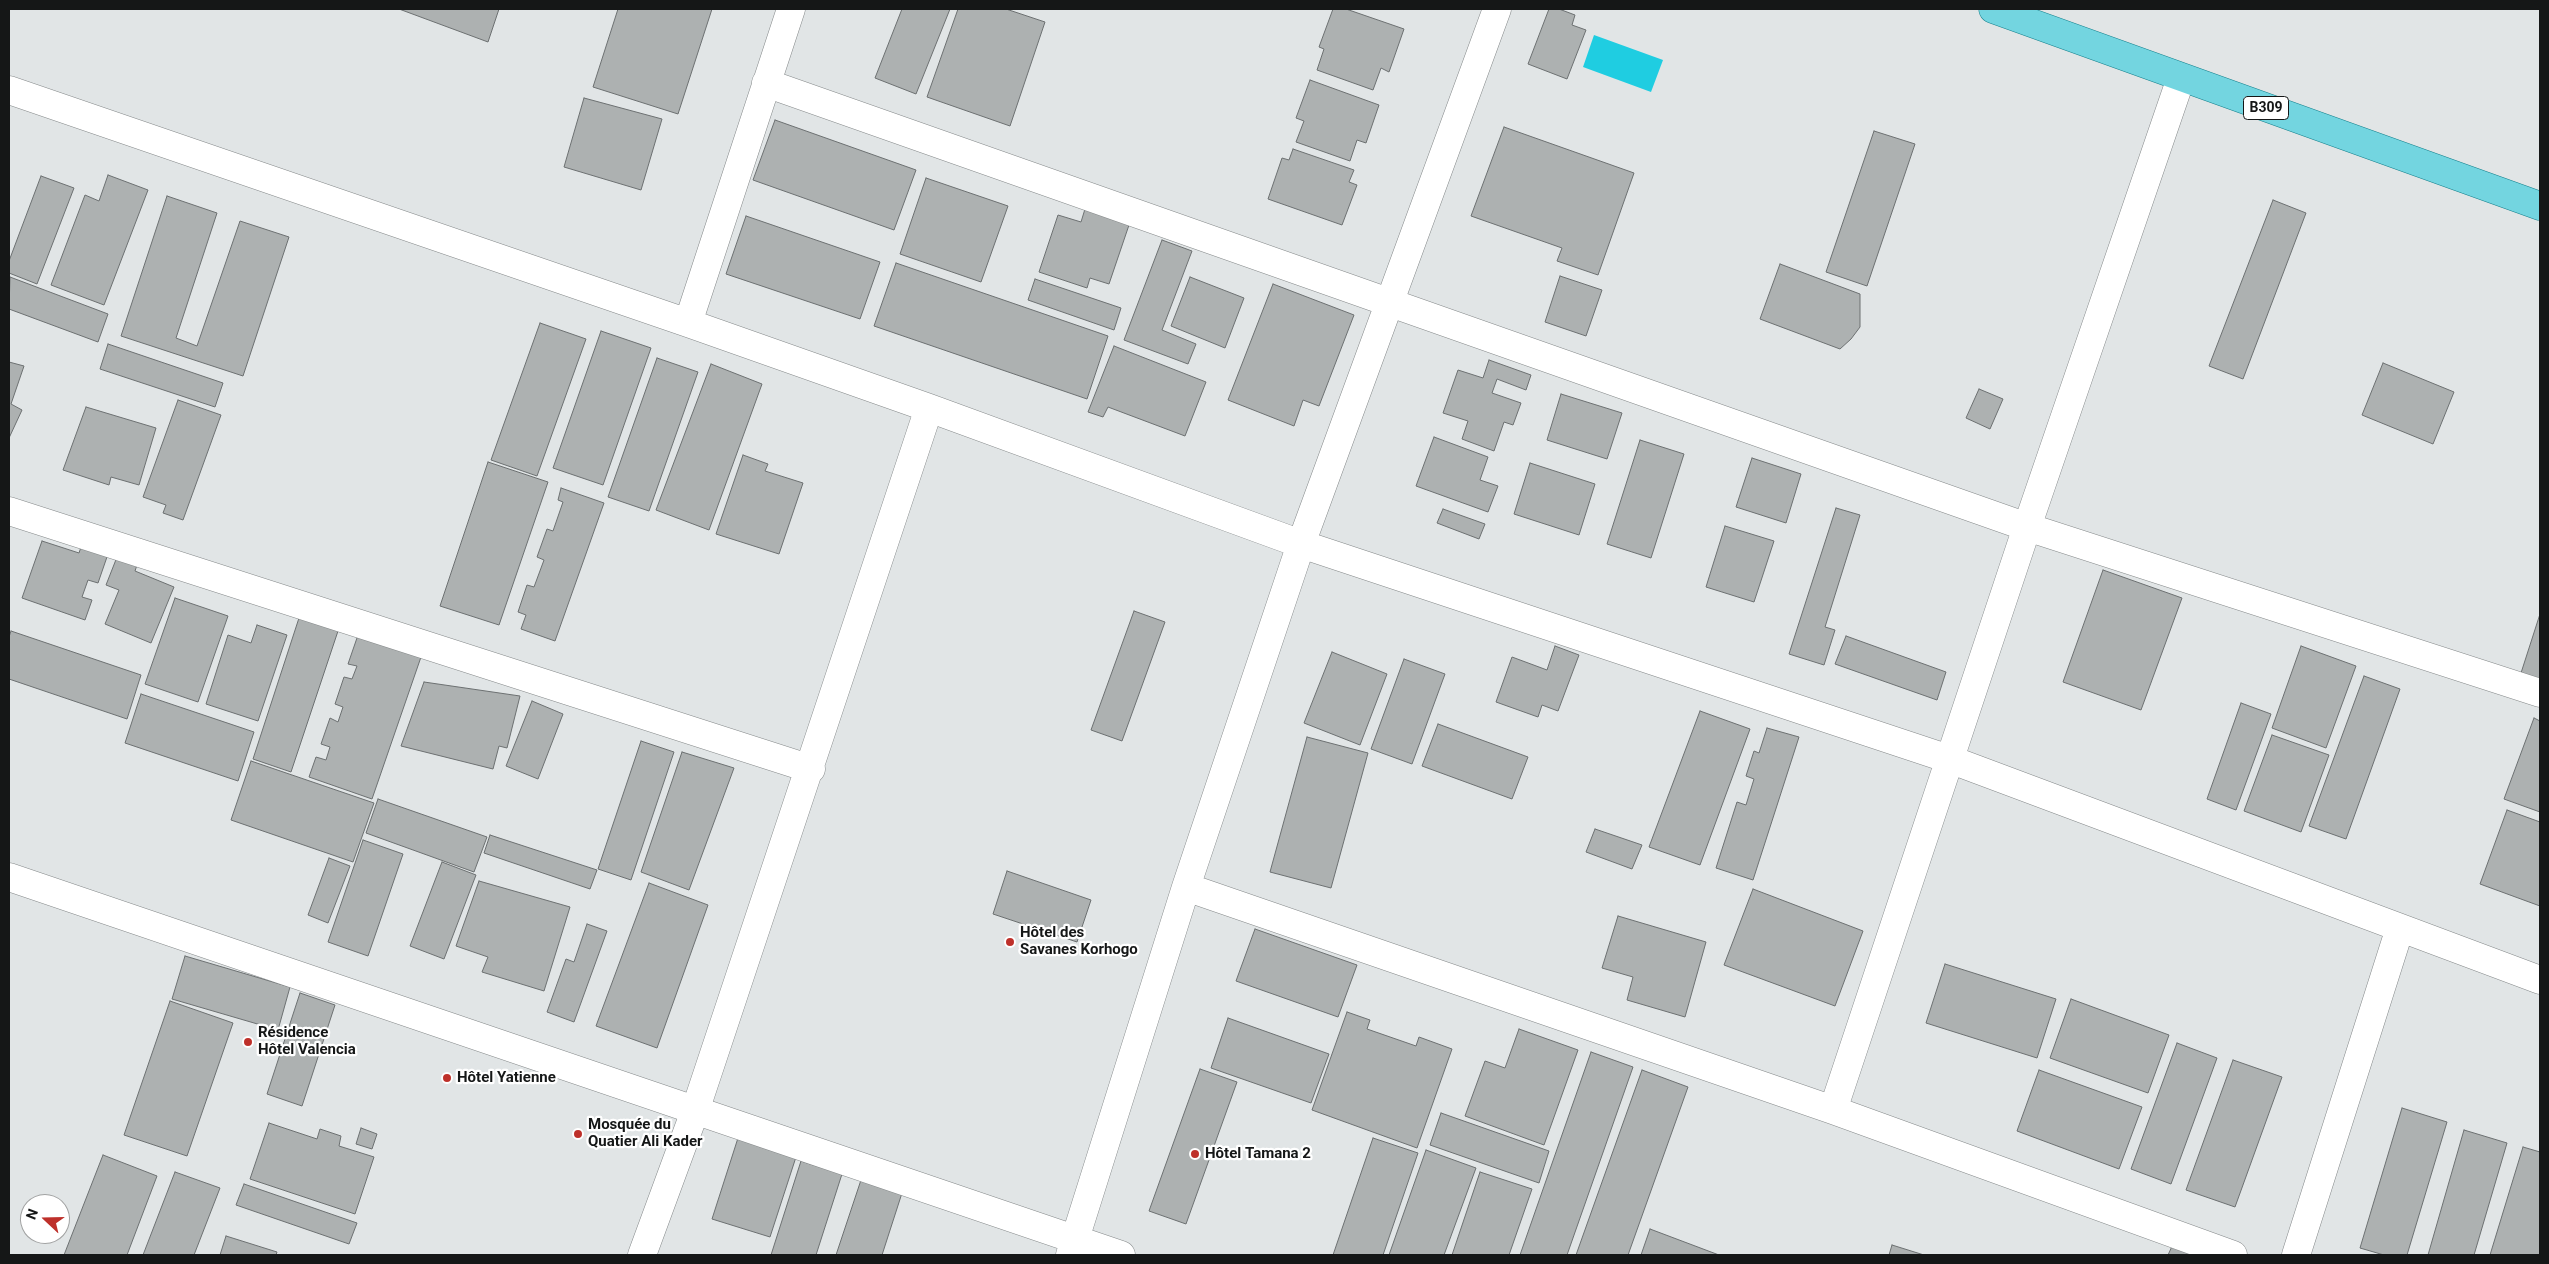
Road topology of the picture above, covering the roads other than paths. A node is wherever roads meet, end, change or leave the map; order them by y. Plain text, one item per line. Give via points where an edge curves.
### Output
1 (791, 9) edge
2 (1497, 9) edge
3 (1993, 9) edge
4 (2181, 78) junction
5 (766, 83) junction
6 (9, 90) edge
7 (2540, 206) edge
8 (1390, 303) junction
9 (688, 324) junction
10 (929, 408) junction
11 (9, 511) edge
12 (2027, 527) junction
13 (1301, 544) junction
14 (2540, 692) edge
15 (1949, 759) junction
16 (810, 769) junction
17 (9, 877) edge
18 (1186, 887) junction
19 (2400, 928) junction
20 (2540, 980) edge
21 (1833, 1110) junction
22 (695, 1111) junction
23 (1072, 1248) edge
24 (642, 1255) edge
25 (1121, 1255) edge
26 (2233, 1255) edge
27 (2296, 1255) edge

1 - 5 street
2 - 8 street
3 - 4 main road, B309
4 - 7 main road, B309
4 - 12 street
5 - 8 street
5 - 9 street
6 - 9 street
8 - 12 street
8 - 13 street
9 - 10 street
10 - 13 street
10 - 16 street
11 - 16 street
12 - 14 street
12 - 15 street
13 - 15 street
13 - 18 street
15 - 19 street
15 - 21 street
16 - 22 street
17 - 22 street
18 - 21 street
18 - 23 street
19 - 20 street
19 - 27 street
21 - 26 street
22 - 23 street
22 - 24 street
23 - 25 street

